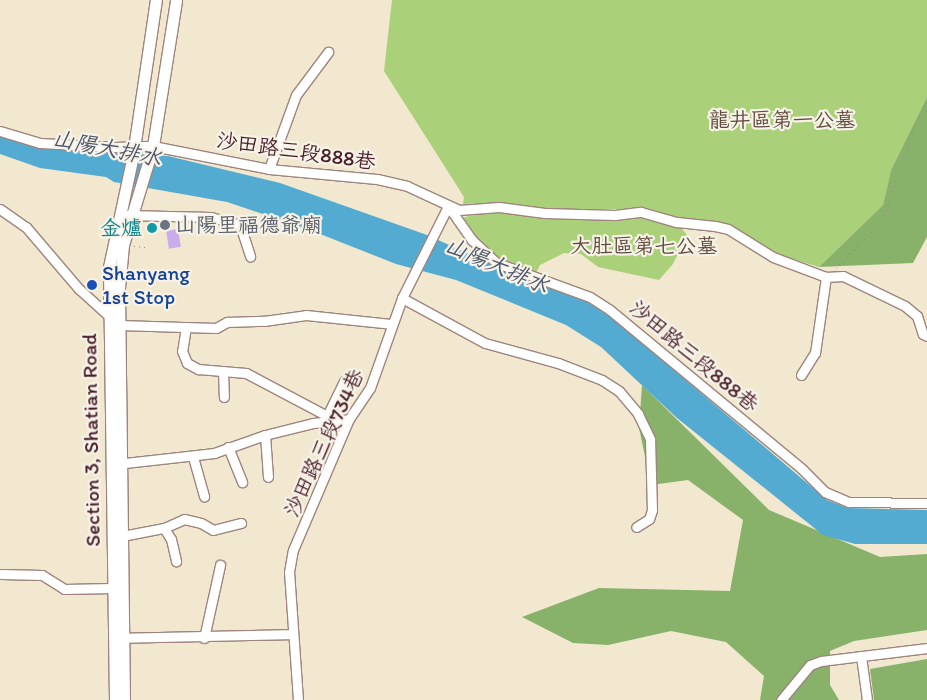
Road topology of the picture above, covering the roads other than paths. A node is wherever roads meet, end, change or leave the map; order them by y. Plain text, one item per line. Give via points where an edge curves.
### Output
1 (156, 0) edge
2 (176, 0) edge
3 (328, 52) dead end
4 (0, 131) edge
5 (153, 146) junction
6 (133, 150) junction
7 (269, 169) junction
8 (448, 206) junction
9 (0, 209) edge
10 (119, 215) junction
11 (132, 216) junction
12 (250, 256) dead end
13 (826, 277) junction
14 (402, 298) junction
15 (107, 313) junction
16 (391, 324) junction
17 (119, 325) junction
18 (186, 327) junction
19 (927, 336) edge
20 (223, 371) junction
21 (801, 375) dead end
22 (344, 381) dead end
23 (224, 397) dead end
24 (330, 418) junction
25 (349, 419) junction
26 (265, 435) junction
27 (228, 447) junction
28 (193, 457) junction
29 (117, 464) junction
30 (268, 477) dead end
31 (242, 482) dead end
32 (204, 496) dead end
33 (927, 503) edge
34 (240, 523) dead end
35 (636, 527) dead end
36 (164, 528) junction
37 (122, 536) junction
38 (176, 561) dead end
39 (220, 565) dead end
40 (1, 574) edge
41 (112, 588) junction
42 (292, 634) junction
43 (117, 638) junction
44 (204, 638) junction
45 (927, 648) edge
46 (861, 656) junction
47 (115, 700) edge
48 (124, 700) edge
49 (298, 700) edge
50 (781, 700) edge
51 (867, 700) edge

1 - 6 main road, Section 3, Shatian Road
2 - 5 main road, Section 3, Shatian Road
3 - 7 street via 296,95
4 - 6 street, 沙田路三段888巷 via 40,143
5 - 6 street, 沙田路三段888巷
5 - 7 street, 沙田路三段888巷
5 - 11 main road, Section 3, Shatian Road
6 - 10 main road, Section 3, Shatian Road
7 - 8 street, 沙田路三段888巷 via 377,179 407,186
8 - 13 street via 459,210 500,206 545,214 641,212 677,222 728,229 773,258
8 - 14 street, 沙田路三段734巷
8 - 33 street, 沙田路三段888巷 via 472,240 497,263 590,297 610,310 802,469 825,492 848,502
9 - 15 street via 26,227 79,289
10 - 11 street
10 - 15 main road, Section 3, Shatian Road via 109,268
11 - 12 street via 211,217 240,225
11 - 17 main road, Section 3, Shatian Road via 123,245
13 - 19 street via 843,276 905,306 917,316 923,334
13 - 21 street via 815,353
14 - 16 street, 沙田路三段734巷
14 - 35 street via 485,343 558,363 602,380 619,391 638,414 650,439 652,510 650,519
15 - 17 street
15 - 29 main road, Section 3, Shatian Road
16 - 18 street via 306,315 227,322 216,328
16 - 25 street, 沙田路三段734巷 via 370,388
17 - 18 street
17 - 29 main road, Section 3, Shatian Road
18 - 20 street via 182,351 187,363 198,370
20 - 23 street
20 - 24 street via 246,373
22 - 24 street
24 - 25 street
24 - 26 street
25 - 42 street, 沙田路三段734巷 via 293,550 289,572
26 - 27 street
26 - 30 street
27 - 28 street
27 - 31 street
28 - 29 street
28 - 32 street
29 - 37 main road, Section 3, Shatian Road
29 - 41 main road, Section 3, Shatian Road
34 - 36 street via 213,530 184,519
36 - 37 street
36 - 38 street
37 - 43 main road, Section 3, Shatian Road
39 - 44 street
40 - 41 street via 42,574 64,589
41 - 43 main road, Section 3, Shatian Road
42 - 44 street
42 - 49 street, 沙田路三段734巷
43 - 44 street
43 - 47 main road, Section 3, Shatian Road
43 - 48 main road, Section 3, Shatian Road
45 - 46 street
46 - 50 street via 810,665
46 - 51 street

